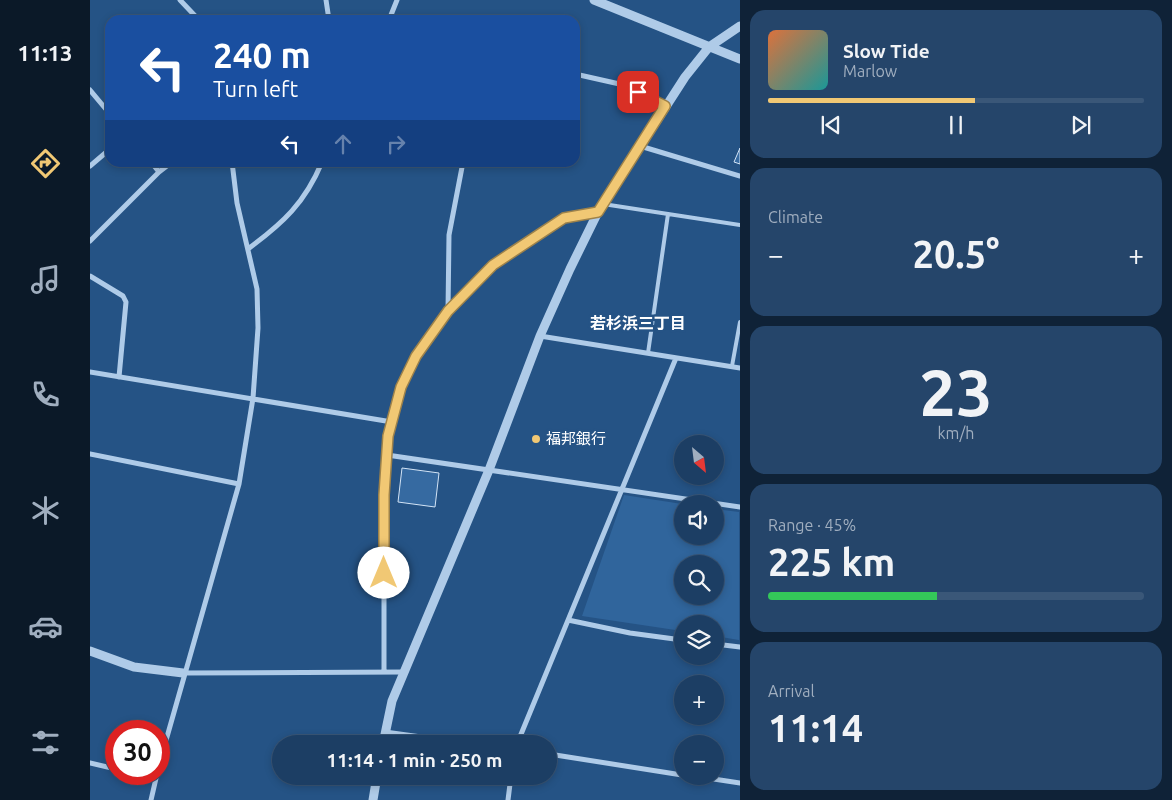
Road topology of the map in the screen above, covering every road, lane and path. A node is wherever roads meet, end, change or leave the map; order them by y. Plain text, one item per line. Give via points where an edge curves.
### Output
1 (180, 0) edge
2 (326, 0) edge
3 (397, 0) edge
4 (594, 0) edge
5 (194, 15) edge
6 (328, 15) edge
7 (391, 15) edge
8 (740, 26) edge
9 (709, 47) junction
10 (740, 59) edge
11 (580, 75) edge
12 (90, 90) edge
13 (665, 106) junction
14 (105, 108) edge
15 (639, 146) junction
16 (105, 153) edge
17 (90, 166) edge
18 (155, 167) edge
19 (166, 167) edge
20 (233, 167) edge
21 (320, 167) edge
22 (462, 167) edge
23 (159, 172) junction
24 (740, 176) edge
25 (601, 208) junction
26 (668, 214) junction
27 (740, 225) edge
28 (90, 241) edge
29 (248, 249) junction
30 (90, 276) edge
31 (448, 311) junction
32 (740, 322) edge
33 (540, 336) junction
34 (648, 353) junction
35 (676, 358) junction
36 (732, 366) junction
37 (740, 368) edge
38 (90, 372) edge
39 (119, 377) junction
40 (253, 398) junction
41 (392, 422) junction
42 (90, 454) edge
43 (387, 455) junction
44 (488, 470) junction
45 (239, 484) junction
46 (621, 489) junction
47 (740, 507) edge
48 (568, 620) junction
49 (674, 639) edge
50 (724, 645) edge
51 (740, 648) edge
52 (90, 651) edge
53 (384, 671) junction
54 (404, 672) junction
55 (183, 673) junction
56 (170, 723) edge
57 (385, 732) junction
58 (384, 735) edge
59 (407, 735) edge
60 (521, 735) edge
61 (557, 755) edge
62 (90, 763) edge
63 (105, 766) edge
64 (674, 773) edge
65 (724, 781) edge
66 (740, 783) edge
67 (154, 785) edge
68 (376, 785) edge
69 (510, 785) edge
70 (151, 800) edge
71 (373, 800) edge
72 (508, 800) edge

1 - 5 street
2 - 6 street
3 - 7 street
4 - 9 street
8 - 9 street
9 - 10 street
9 - 13 street
11 - 13 street via 624,85
12 - 14 street
13 - 15 street
15 - 24 street
15 - 25 street
16 - 17 street
18 - 23 street
19 - 23 street
20 - 29 street
21 - 29 street via 294,212
22 - 31 street via 449,235
23 - 28 street
25 - 26 lane
25 - 31 street via 564,218 493,265
25 - 33 street
26 - 27 lane
26 - 34 lane
29 - 40 street via 257,288
30 - 39 street via 123,296 126,302
31 - 41 street via 416,356 401,387
32 - 36 lane
33 - 34 street
33 - 44 street
34 - 35 street
35 - 36 street
35 - 46 street
36 - 37 street
38 - 39 street
39 - 40 street
40 - 41 street
40 - 45 street
41 - 43 street
42 - 45 street
43 - 44 street
43 - 53 street
44 - 46 street
44 - 54 street
45 - 55 street
46 - 47 street
46 - 48 street
48 - 49 street
48 - 60 street
50 - 51 street
52 - 55 street via 134,667
53 - 54 street
53 - 55 street
54 - 57 street
55 - 56 street
57 - 58 street
57 - 59 street
61 - 64 street
62 - 63 street
65 - 66 street
67 - 70 street
68 - 71 street
69 - 72 street

